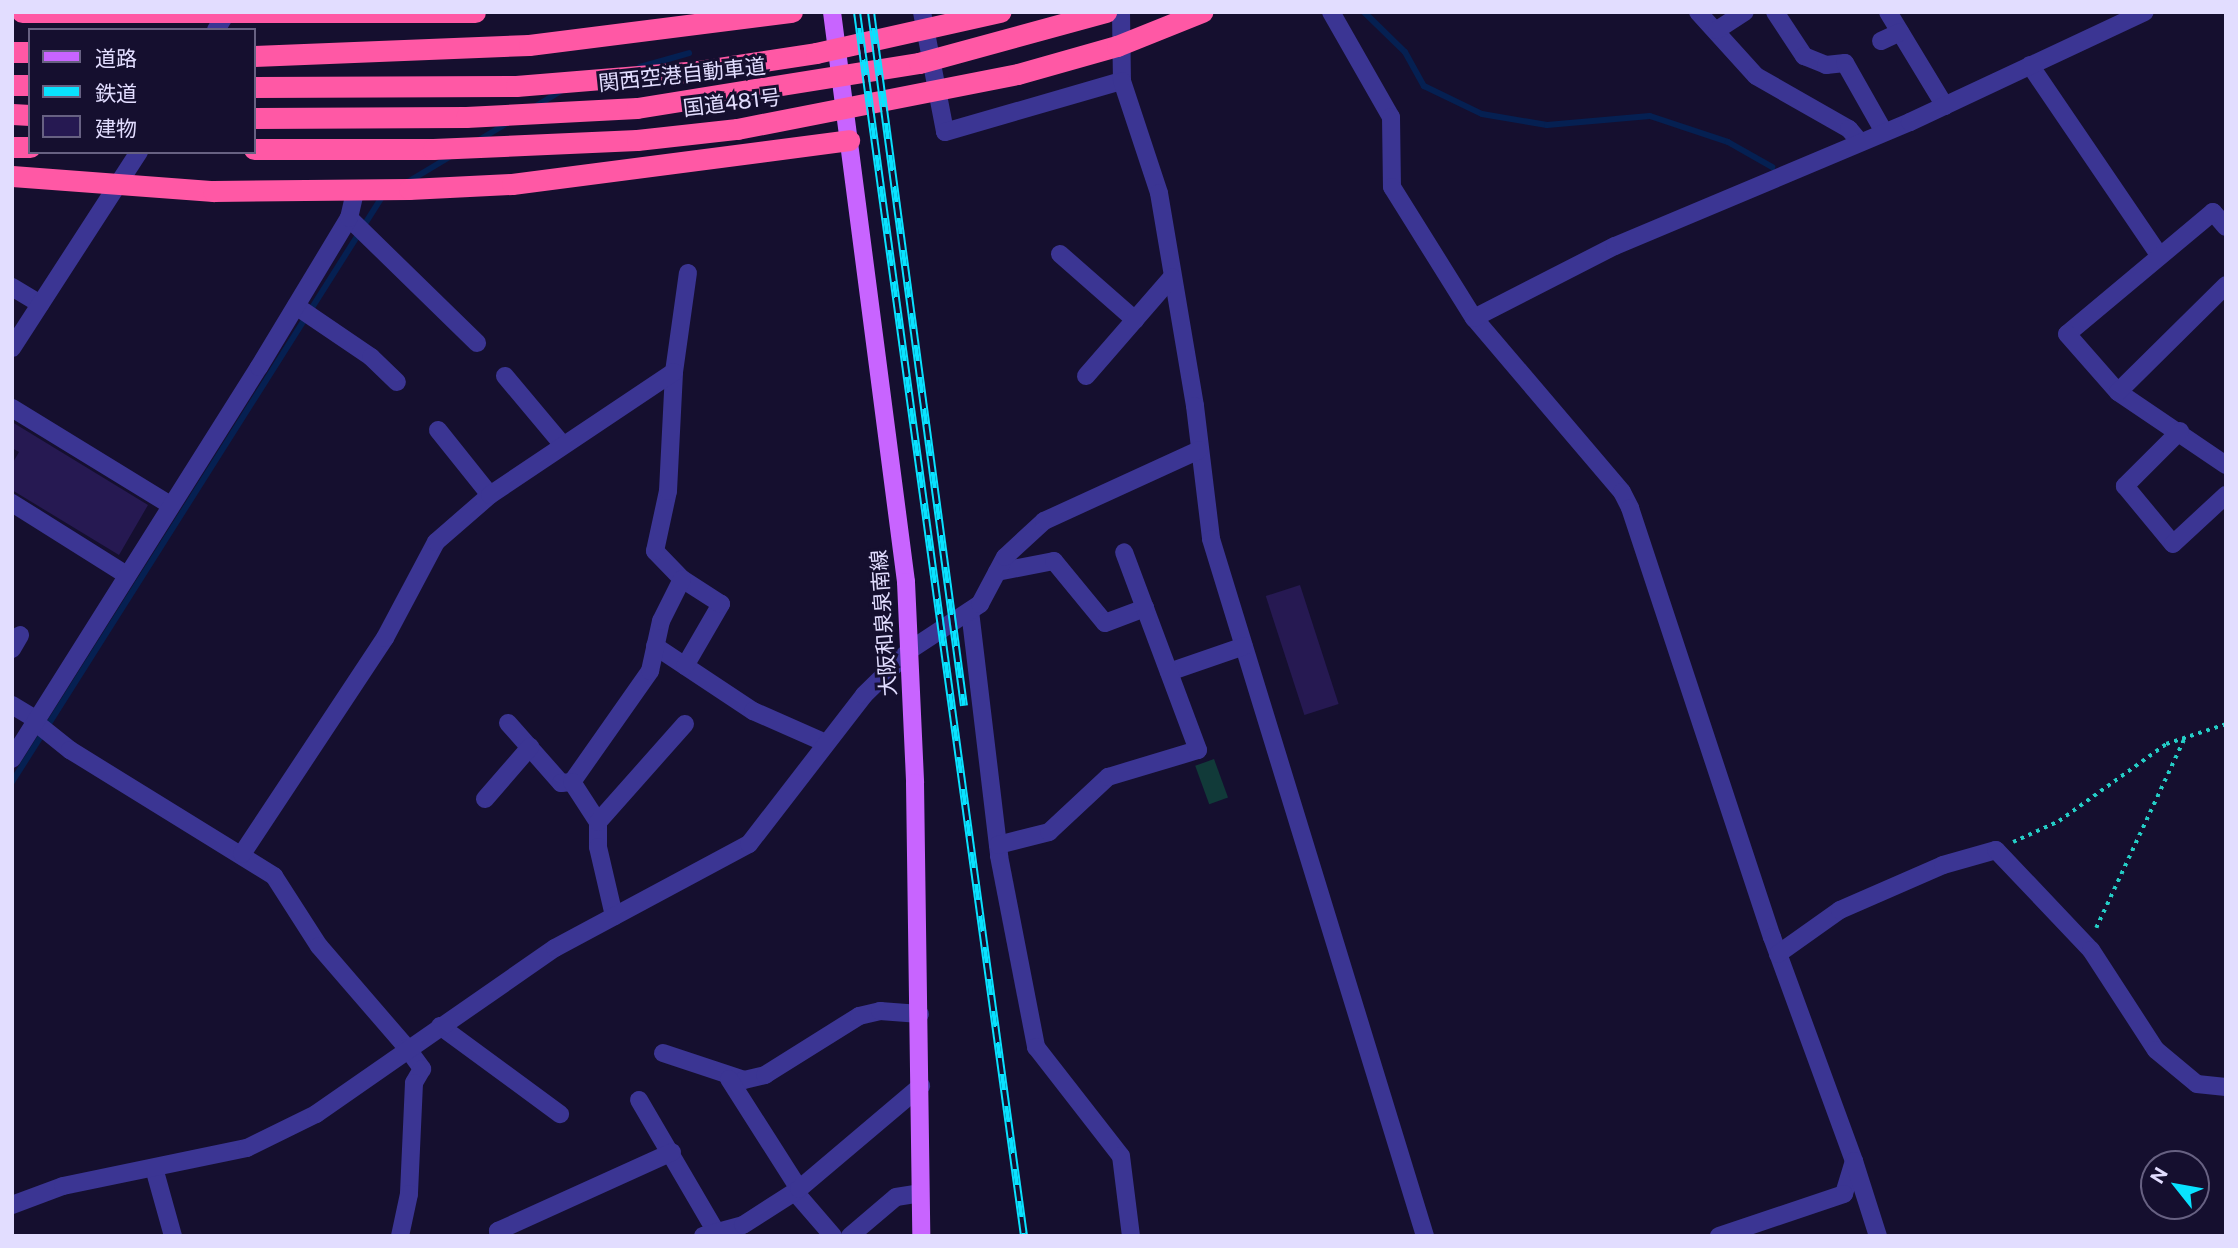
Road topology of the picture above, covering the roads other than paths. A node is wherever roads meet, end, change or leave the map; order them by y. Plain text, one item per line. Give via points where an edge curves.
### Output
1 (22, 12) edge
2 (47, 12) edge
3 (475, 12) edge
4 (792, 12) edge
5 (832, 12) edge
6 (922, 12) edge
7 (1000, 12) edge
8 (1106, 12) edge
9 (1121, 12) edge
10 (1202, 12) edge
11 (1331, 12) edge
12 (1698, 12) edge
13 (1745, 12) edge
14 (1775, 12) edge
15 (1888, 12) edge
16 (2145, 12) edge
17 (420, 13) edge
18 (223, 19) edge
19 (1717, 30) junction
20 (1900, 32) junction
21 (1881, 41) dead end
22 (256, 56) edge
23 (2030, 65) junction
24 (1122, 81) junction
25 (256, 87) edge
26 (1945, 106) junction
27 (256, 118) edge
28 (1884, 132) junction
29 (849, 139) junction
30 (1860, 142) junction
31 (256, 149) edge
32 (138, 154) edge
33 (12, 176) edge
34 (120, 184) junction
35 (355, 191) junction
36 (349, 218) junction
37 (2226, 227) edge
38 (1060, 254) dead end
39 (2160, 256) junction
40 (688, 273) dead end
41 (1172, 277) junction
42 (2226, 285) edge
43 (12, 287) edge
44 (40, 304) junction
45 (296, 306) junction
46 (1474, 318) junction
47 (1135, 320) junction
48 (477, 343) dead end
49 (12, 348) edge
50 (674, 372) junction
51 (505, 376) dead end
52 (1086, 376) dead end
53 (397, 382) dead end
54 (2118, 392) junction
55 (12, 408) edge
56 (438, 430) dead end
57 (2180, 431) junction
58 (563, 445) junction
59 (1199, 450) junction
60 (2226, 465) edge
61 (489, 495) junction
62 (2226, 495) edge
63 (12, 503) edge
64 (170, 506) junction
65 (1124, 552) dead end
66 (997, 572) junction
67 (127, 575) junction
68 (682, 579) junction
69 (1145, 608) junction
70 (970, 611) junction
71 (655, 646) junction
72 (1244, 646) junction
73 (910, 650) junction
74 (685, 666) junction
75 (1168, 672) junction
76 (12, 705) edge
77 (36, 721) junction
78 (508, 723) dead end
79 (685, 724) dead end
80 (827, 744) junction
81 (530, 747) junction
82 (12, 759) edge
83 (572, 782) junction
84 (485, 799) dead end
85 (598, 822) junction
86 (998, 845) junction
87 (242, 855) junction
88 (614, 916) junction
89 (1778, 954) junction
90 (920, 1014) junction
91 (440, 1026) junction
92 (407, 1048) junction
93 (663, 1053) dead end
94 (729, 1079) junction
95 (921, 1086) junction
96 (2226, 1087) edge
97 (639, 1100) dead end
98 (560, 1114) dead end
99 (671, 1152) junction
100 (1854, 1161) junction
101 (154, 1168) junction
102 (797, 1190) junction
103 (920, 1193) junction
104 (12, 1205) edge
105 (710, 1234) edge
106 (173, 1236) edge
107 (400, 1236) edge
108 (501, 1236) edge
109 (833, 1236) edge
110 (850, 1236) edge
111 (920, 1236) edge
112 (1131, 1236) edge
113 (1425, 1236) edge
114 (1719, 1236) edge
115 (1878, 1236) edge

1 - 2 highway
2 - 18 highway
3 - 17 highway
4 - 22 highway via 528,45
5 - 29 main road, 大阪和泉泉南線
6 - 24 street via 945,132
7 - 25 highway, 関西空港自動車道 via 816,53 671,74 516,86
8 - 27 highway, 関西空港自動車道 via 919,63 637,108 466,117
9 - 24 street
10 - 31 highway, 国道481号 via 1117,46 1018,74 737,129 433,149
11 - 46 street via 1391,117 1391,187
12 - 19 street
13 - 19 street
14 - 28 street via 1804,56 1826,65 1845,63
15 - 20 street
16 - 23 street
17 - 18 highway
19 - 30 street via 1756,76 1849,129
20 - 21 street
20 - 26 street
23 - 26 street
23 - 39 street
24 - 41 street via 1158,193
26 - 28 street
28 - 30 street
29 - 35 highway via 512,184
29 - 73 main road, 大阪和泉泉南線 via 906,582
30 - 46 street via 1615,246
32 - 34 street
33 - 34 highway
34 - 35 highway
34 - 44 street
35 - 36 street
36 - 45 street
36 - 48 street
37 - 39 street via 2213,212
38 - 47 street
39 - 54 street via 2067,334
40 - 50 street
41 - 47 street
41 - 59 street
42 - 54 street
43 - 44 street
44 - 49 street
45 - 53 street via 371,357
45 - 64 street
46 - 89 street via 1626,500
47 - 52 street
50 - 58 street
50 - 68 street via 668,491 655,551
51 - 58 street
54 - 57 street
55 - 64 street
56 - 61 street
57 - 60 street
57 - 62 street via 2125,486 2173,544
58 - 61 street
59 - 66 street via 1044,521 1005,556
59 - 72 street via 1210,539
61 - 87 street via 436,542 385,638
63 - 67 street
64 - 67 street
65 - 69 street
66 - 69 street via 1054,561 1105,623
66 - 70 street via 981,604
67 - 77 street
68 - 71 street
68 - 74 street via 722,604
69 - 75 street
70 - 73 street
70 - 86 street
71 - 74 street
71 - 83 street via 650,671
72 - 75 street
72 - 113 street
73 - 80 street via 864,695
73 - 90 main road, 大阪和泉泉南線
74 - 80 street via 754,711
75 - 86 street via 1198,750 1108,777 1049,832
76 - 77 street
77 - 82 street
77 - 87 street via 70,750
78 - 81 street
79 - 85 street
80 - 88 street via 748,844
81 - 83 street via 561,783
81 - 84 street
83 - 85 street
85 - 88 street via 598,847
86 - 112 street via 1036,1047 1121,1156
87 - 92 street via 274,876 319,946
88 - 91 street via 555,948
89 - 96 street via 1839,910 1943,865 1996,850 2087,946 2156,1050 2180,1075 2197,1084
89 - 100 street
90 - 94 street via 880,1011 859,1016 765,1075
90 - 95 main road, 大阪和泉泉南線
91 - 92 street
91 - 98 street
92 - 101 street via 316,1114 247,1148
92 - 107 street via 422,1069 414,1083 409,1194
93 - 94 street
94 - 102 street
95 - 102 street
95 - 103 main road, 大阪和泉泉南線
97 - 99 street
99 - 105 street
99 - 108 street via 498,1231
100 - 114 street via 1844,1194
100 - 115 street
101 - 104 street via 63,1186
101 - 106 street
102 - 105 street via 743,1225
102 - 109 street
103 - 110 street via 896,1197
103 - 111 main road, 大阪和泉泉南線

